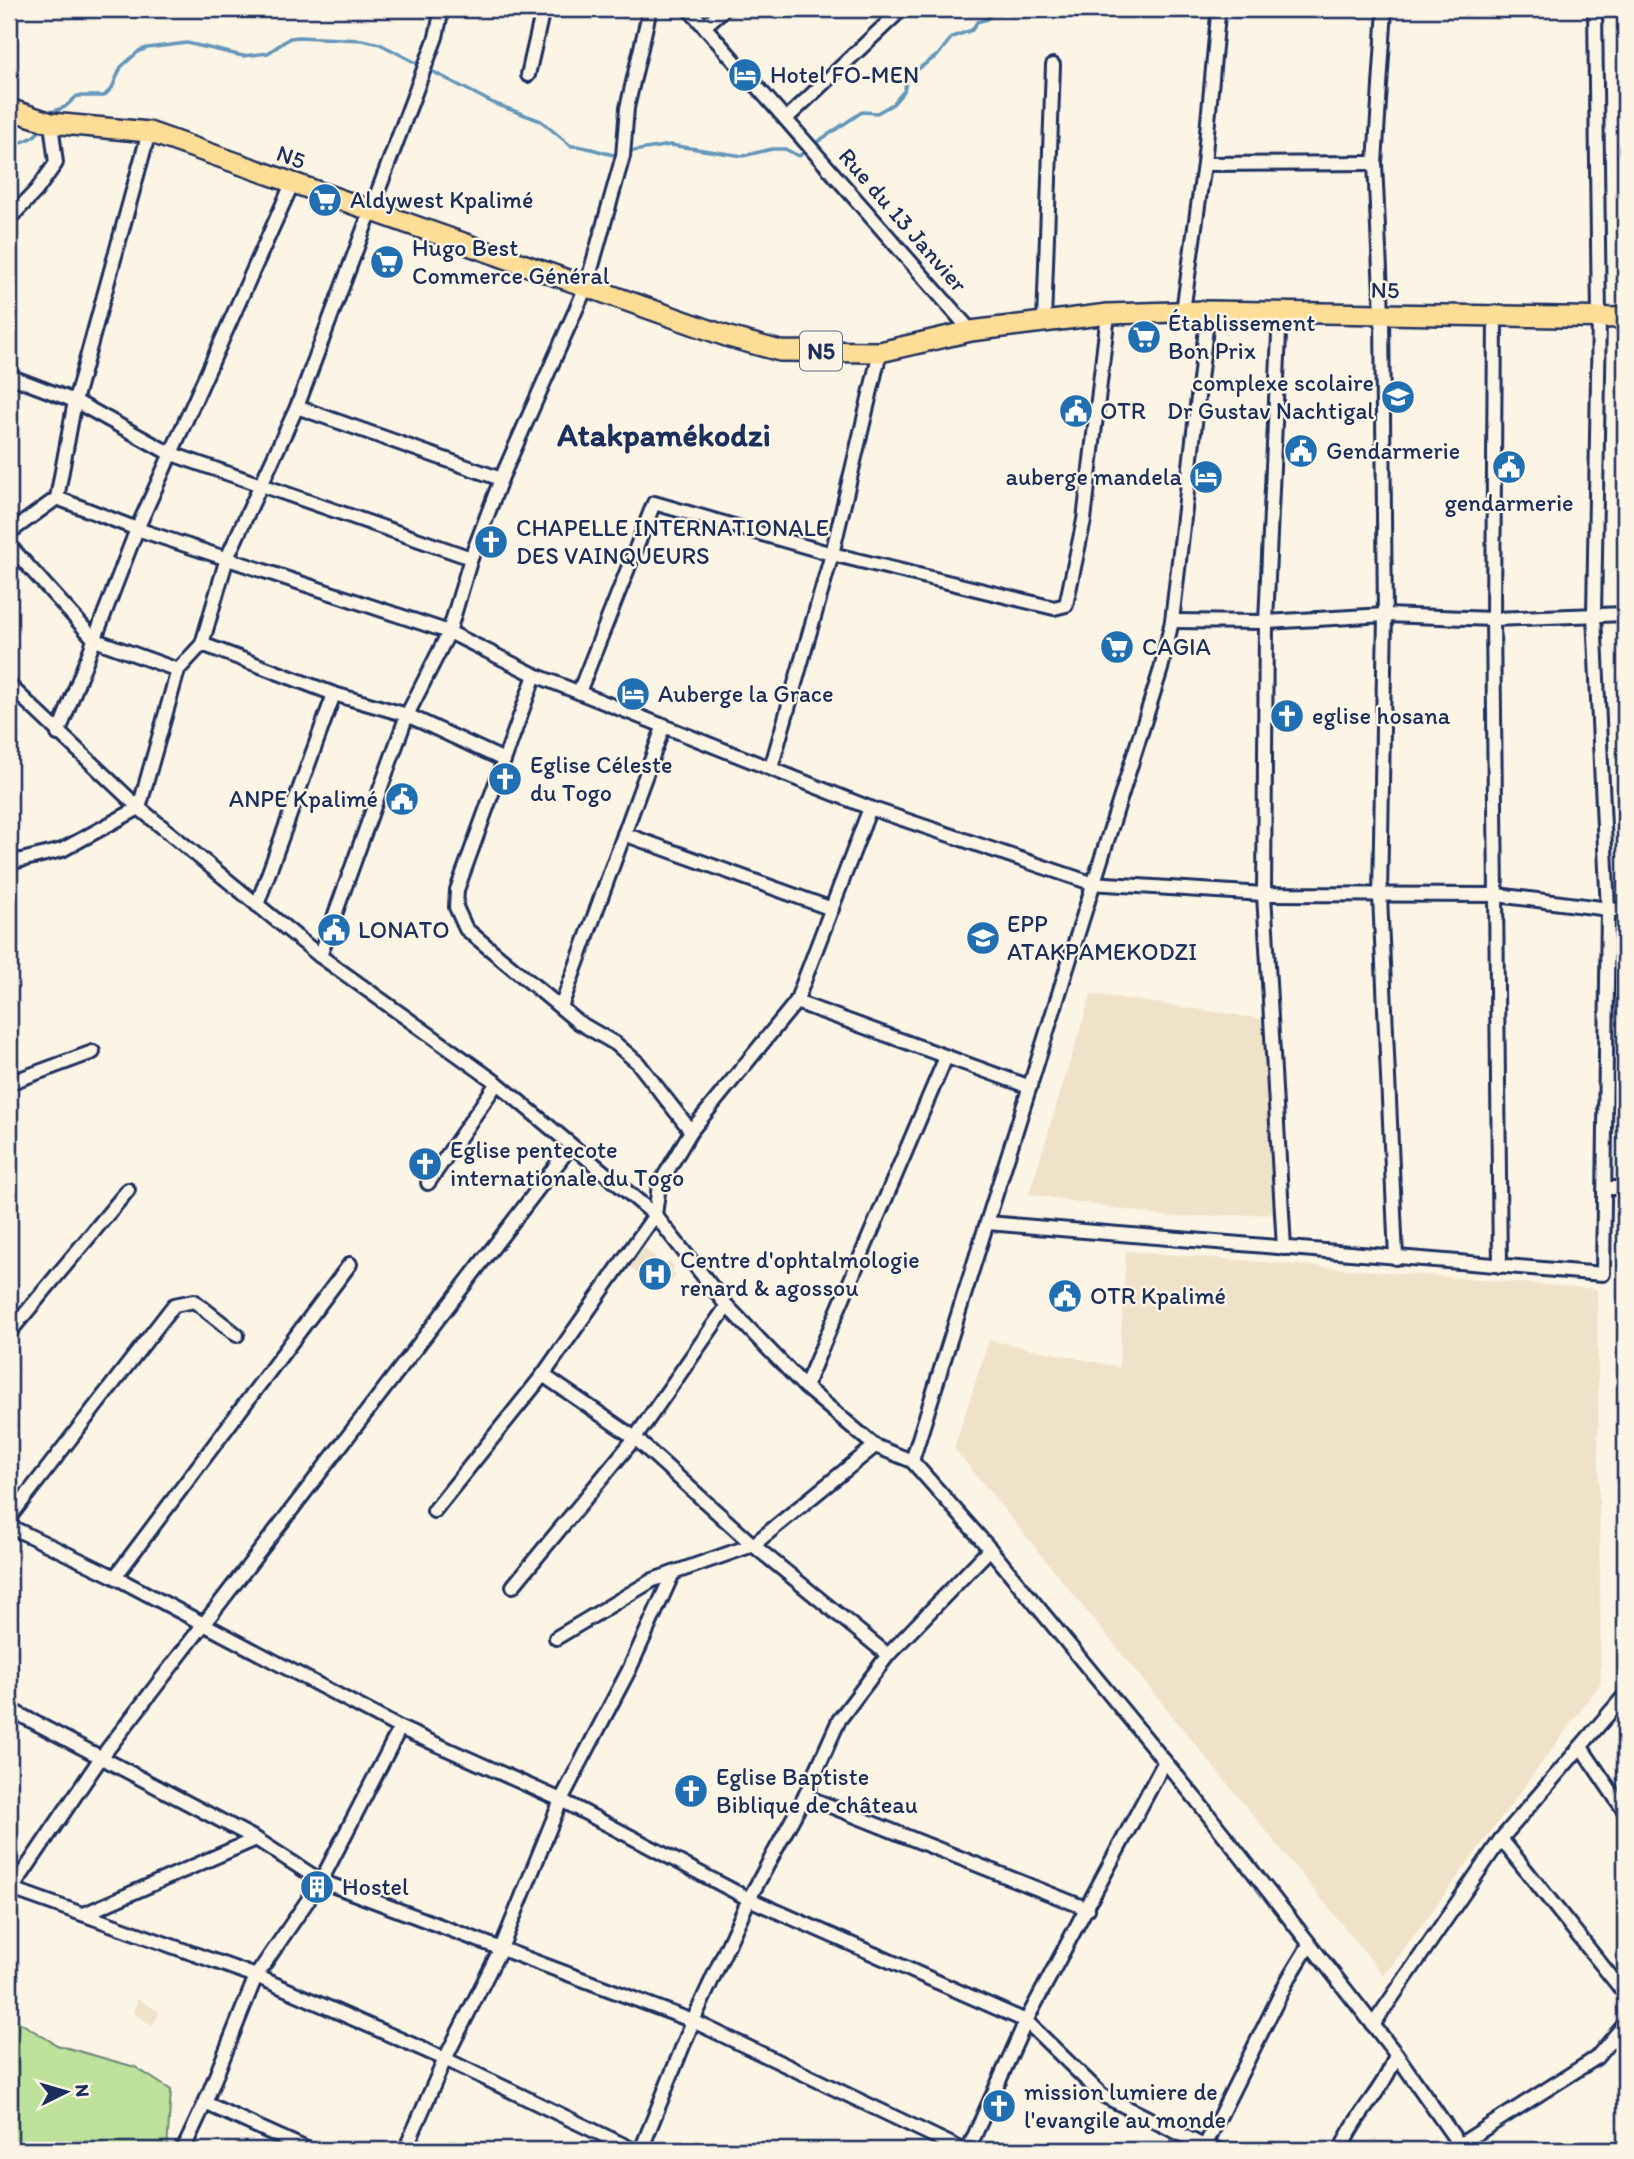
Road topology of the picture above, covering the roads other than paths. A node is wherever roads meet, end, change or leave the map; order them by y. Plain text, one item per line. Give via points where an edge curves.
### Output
1 (442, 9) edge
2 (543, 9) edge
3 (650, 9) edge
4 (689, 9) edge
5 (724, 9) edge
6 (902, 9) edge
7 (1385, 9) edge
8 (1595, 9) edge
9 (1218, 15) dead end
10 (706, 25) junction
11 (1053, 65) dead end
12 (528, 75) dead end
13 (9, 109) edge
14 (787, 118) junction
15 (45, 121) junction
16 (149, 132) junction
17 (1375, 163) junction
18 (1204, 164) junction
19 (292, 184) junction
20 (368, 211) junction
21 (9, 219) edge
22 (586, 287) junction
23 (1183, 311) junction
24 (1208, 311) junction
25 (1280, 312) junction
26 (1108, 314) junction
27 (1382, 314) junction
28 (1495, 316) junction
29 (1599, 317) junction
30 (1625, 318) edge
31 (1044, 322) junction
32 (971, 331) junction
33 (880, 352) junction
34 (9, 376) edge
35 (75, 401) junction
36 (297, 407) junction
37 (170, 453) junction
38 (501, 479) junction
39 (259, 482) junction
40 (57, 498) junction
41 (137, 529) junction
42 (9, 533) edge
43 (9, 545) edge
44 (832, 554) junction
45 (226, 558) junction
46 (471, 558) junction
47 (1625, 614) edge
48 (1385, 615) junction
49 (1594, 615) junction
50 (1493, 619) junction
51 (1172, 621) junction
52 (1266, 622) junction
53 (449, 632) junction
54 (95, 640) junction
55 (202, 644) junction
56 (178, 670) junction
57 (535, 675) junction
58 (9, 685) edge
59 (579, 692) junction
60 (334, 695) junction
61 (407, 715) junction
62 (664, 725) junction
63 (58, 734) junction
64 (504, 760) junction
65 (771, 768) junction
66 (139, 808) junction
67 (870, 808) junction
68 (624, 834) junction
69 (9, 863) edge
70 (1091, 883) junction
71 (1264, 894) junction
72 (1497, 895) junction
73 (1380, 896) junction
74 (257, 905) junction
75 (832, 909) junction
76 (1608, 911) junction
77 (1625, 911) edge
78 (320, 956) junction
79 (796, 1002) junction
80 (561, 1007) junction
81 (93, 1052) dead end
82 (946, 1057) junction
83 (9, 1083) edge
84 (497, 1083) junction
85 (1030, 1087) junction
86 (691, 1131) junction
87 (571, 1146) junction
88 (428, 1184) dead end
89 (1607, 1188) junction
90 (1625, 1188) edge
91 (128, 1190) dead end
92 (655, 1215) junction
93 (988, 1223) junction
94 (1284, 1248) junction
95 (1396, 1258) junction
96 (351, 1264) dead end
97 (1500, 1266) junction
98 (727, 1306) junction
99 (9, 1333) edge
100 (237, 1335) dead end
101 (543, 1376) junction
102 (805, 1387) junction
103 (635, 1438) junction
104 (875, 1446) junction
105 (912, 1461) junction
106 (434, 1511) dead end
107 (9, 1518) edge
108 (9, 1526) edge
109 (753, 1545) junction
110 (990, 1549) junction
111 (673, 1573) junction
112 (115, 1577) junction
113 (513, 1586) dead end
114 (206, 1625) junction
115 (556, 1638) dead end
116 (887, 1655) junction
117 (1625, 1695) edge
118 (9, 1709) edge
119 (400, 1728) junction
120 (1581, 1747) junction
121 (100, 1759) junction
122 (1164, 1763) junction
123 (805, 1796) junction
124 (561, 1800) junction
125 (1625, 1812) edge
126 (256, 1839) junction
127 (1501, 1839) junction
128 (321, 1881) junction
129 (10, 1891) edge
130 (749, 1899) junction
131 (1088, 1909) junction
132 (84, 1914) junction
133 (1309, 1945) junction
134 (502, 1947) junction
135 (256, 1976) junction
136 (1625, 1994) edge
137 (693, 2021) junction
138 (1026, 2021) junction
139 (1625, 2024) edge
140 (1373, 2025) junction
141 (1396, 2054) junction
142 (445, 2059) junction
143 (205, 2104) junction
144 (1204, 2148) edge
145 (1461, 2148) edge
146 (183, 2150) edge
147 (309, 2150) edge
148 (405, 2150) edge
149 (634, 2150) edge
150 (641, 2150) edge
151 (966, 2150) edge
152 (1219, 2150) edge
153 (1341, 2150) edge

1 - 20 street via 436,37
2 - 12 street
3 - 22 street via 627,107 623,156
4 - 10 street, Rue du 13 Janvier
5 - 10 street
6 - 14 street
7 - 17 street
8 - 29 street
9 - 18 street
10 - 14 street, Rue du 13 Janvier
11 - 31 street
13 - 15 main road, N5
14 - 32 street, Rue du 13 Janvier
15 - 16 main road, N5 / N5
15 - 21 street via 56,163
16 - 19 main road, N5 / N5
16 - 35 street
17 - 18 street
17 - 27 street
18 - 23 street
19 - 20 main road, N5 / N5
19 - 37 street
20 - 22 main road, N5 / N5
20 - 36 street
22 - 33 main road, N5 / N5 via 780,351
22 - 38 street
23 - 24 main road, N5 / N5
23 - 26 main road, N5 / N5
24 - 25 main road, N5 / N5
24 - 51 street
25 - 27 main road, N5 / N5
25 - 52 street
26 - 31 main road, N5 / N5
26 - 44 street via 1084,520 1066,605 1054,608
27 - 28 main road, N5 / N5
27 - 48 street
28 - 29 main road, N5 / N5
28 - 50 street
29 - 30 main road, N5 / N5
29 - 49 street
31 - 32 main road, N5 / N5
32 - 33 main road, N5 / N5
33 - 44 street
34 - 35 street
35 - 37 street
35 - 40 street
36 - 38 street
36 - 39 street
37 - 39 street
37 - 41 street
38 - 46 street
39 - 45 street
39 - 46 street
40 - 41 street
40 - 42 street
41 - 45 street
41 - 54 street
43 - 54 street
44 - 59 street via 654,503
44 - 65 street
45 - 53 street
45 - 55 street
46 - 53 street
47 - 49 street
48 - 50 street
48 - 52 street
48 - 73 street
49 - 50 street
49 - 76 street
50 - 72 street
51 - 52 street
51 - 70 street via 1161,669
52 - 71 street
53 - 57 street
53 - 61 street
54 - 56 street
54 - 63 street
55 - 56 street
55 - 60 street
56 - 66 street
57 - 59 street
57 - 64 street
58 - 63 street
59 - 62 street
60 - 61 street
60 - 74 street
61 - 64 street
61 - 78 street
62 - 65 street
62 - 68 street
63 - 66 street
64 - 80 street via 457,890 456,906 466,929
65 - 67 street
66 - 69 street via 62,850
66 - 74 street
67 - 70 street
67 - 75 street
68 - 75 street
68 - 80 street
70 - 71 street
70 - 85 street
71 - 73 street
71 - 94 street
72 - 73 street
72 - 76 street
72 - 97 street
73 - 95 street
74 - 78 street
75 - 79 street
76 - 77 street
76 - 89 street
78 - 84 street
79 - 82 street
79 - 86 street
80 - 86 street via 638,1063
81 - 83 street
82 - 85 street
82 - 102 street
84 - 87 street
84 - 88 street
85 - 93 street
86 - 92 street via 659,1185
87 - 92 street
87 - 114 street
89 - 90 street
89 - 97 street via 1603,1274
91 - 99 street
92 - 98 street
92 - 101 street
93 - 94 street
93 - 105 street
94 - 95 street
95 - 97 street
96 - 112 street
98 - 102 street
98 - 103 street
100 - 107 street via 194,1301 174,1305
101 - 103 street
101 - 106 street
102 - 104 street
103 - 109 street
103 - 113 street
104 - 105 street
104 - 109 street
105 - 110 street
108 - 112 street
109 - 111 street
109 - 116 street
110 - 116 street
110 - 122 street
111 - 115 street via 653,1580
111 - 124 street
112 - 114 street
114 - 119 street
114 - 121 street
116 - 123 street via 839,1720
117 - 120 street
118 - 121 street
119 - 124 street
119 - 128 street
120 - 125 street
120 - 127 street
121 - 126 street
121 - 129 street
122 - 131 street
122 - 133 street
123 - 130 street
123 - 131 street
124 - 130 street
124 - 134 street
126 - 128 street
126 - 132 street
127 - 136 street
127 - 140 street
128 - 134 street
128 - 135 street
129 - 132 street
130 - 137 street
130 - 138 street
131 - 138 street
132 - 135 street
133 - 140 street
133 - 144 street
134 - 137 street
134 - 142 street
135 - 142 street
135 - 143 street
137 - 150 street
137 - 151 street
138 - 144 street via 1102,2095
138 - 151 street
139 - 145 street via 1596,2058
140 - 141 street
141 - 145 street
141 - 153 street via 1392,2069
142 - 148 street
142 - 149 street
143 - 146 street
143 - 147 street
144 - 152 street

